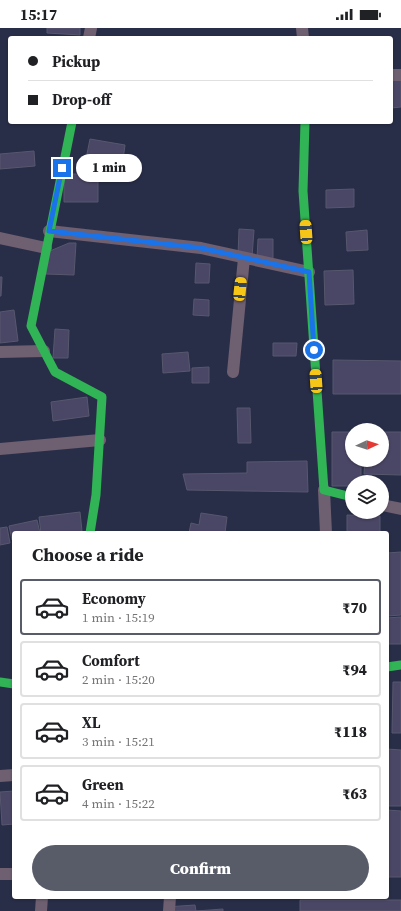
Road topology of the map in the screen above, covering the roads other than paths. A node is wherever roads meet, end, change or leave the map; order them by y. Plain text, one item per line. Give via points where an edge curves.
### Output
1 (72, 124) edge
2 (305, 124) edge
3 (49, 231) junction
4 (0, 238) edge
5 (46, 248) junction
6 (244, 258) junction
7 (309, 272) junction
8 (44, 351) junction
9 (0, 352) edge
10 (233, 372) dead end
11 (100, 440) junction
12 (0, 449) edge
13 (324, 490) junction
14 (345, 495) edge
15 (389, 506) edge
16 (401, 509) edge
17 (90, 531) edge
18 (326, 531) edge
19 (401, 665) edge
20 (389, 667) edge
21 (0, 682) edge
22 (12, 684) edge
23 (12, 775) edge
24 (0, 776) edge
25 (0, 874) edge
26 (12, 874) edge
27 (42, 899) edge
28 (170, 899) edge
29 (41, 911) edge
30 (169, 911) edge

1 - 3 street
2 - 7 street via 303,191
3 - 5 street
3 - 6 street via 201,248
4 - 5 street
5 - 8 street via 31,326
6 - 7 street
6 - 10 street
7 - 13 street
8 - 9 street
8 - 11 street via 55,372 102,397
11 - 12 street
11 - 17 street
13 - 14 street
13 - 18 street
15 - 16 street
19 - 20 street
21 - 22 street
23 - 24 street
25 - 26 street
27 - 29 street
28 - 30 street

